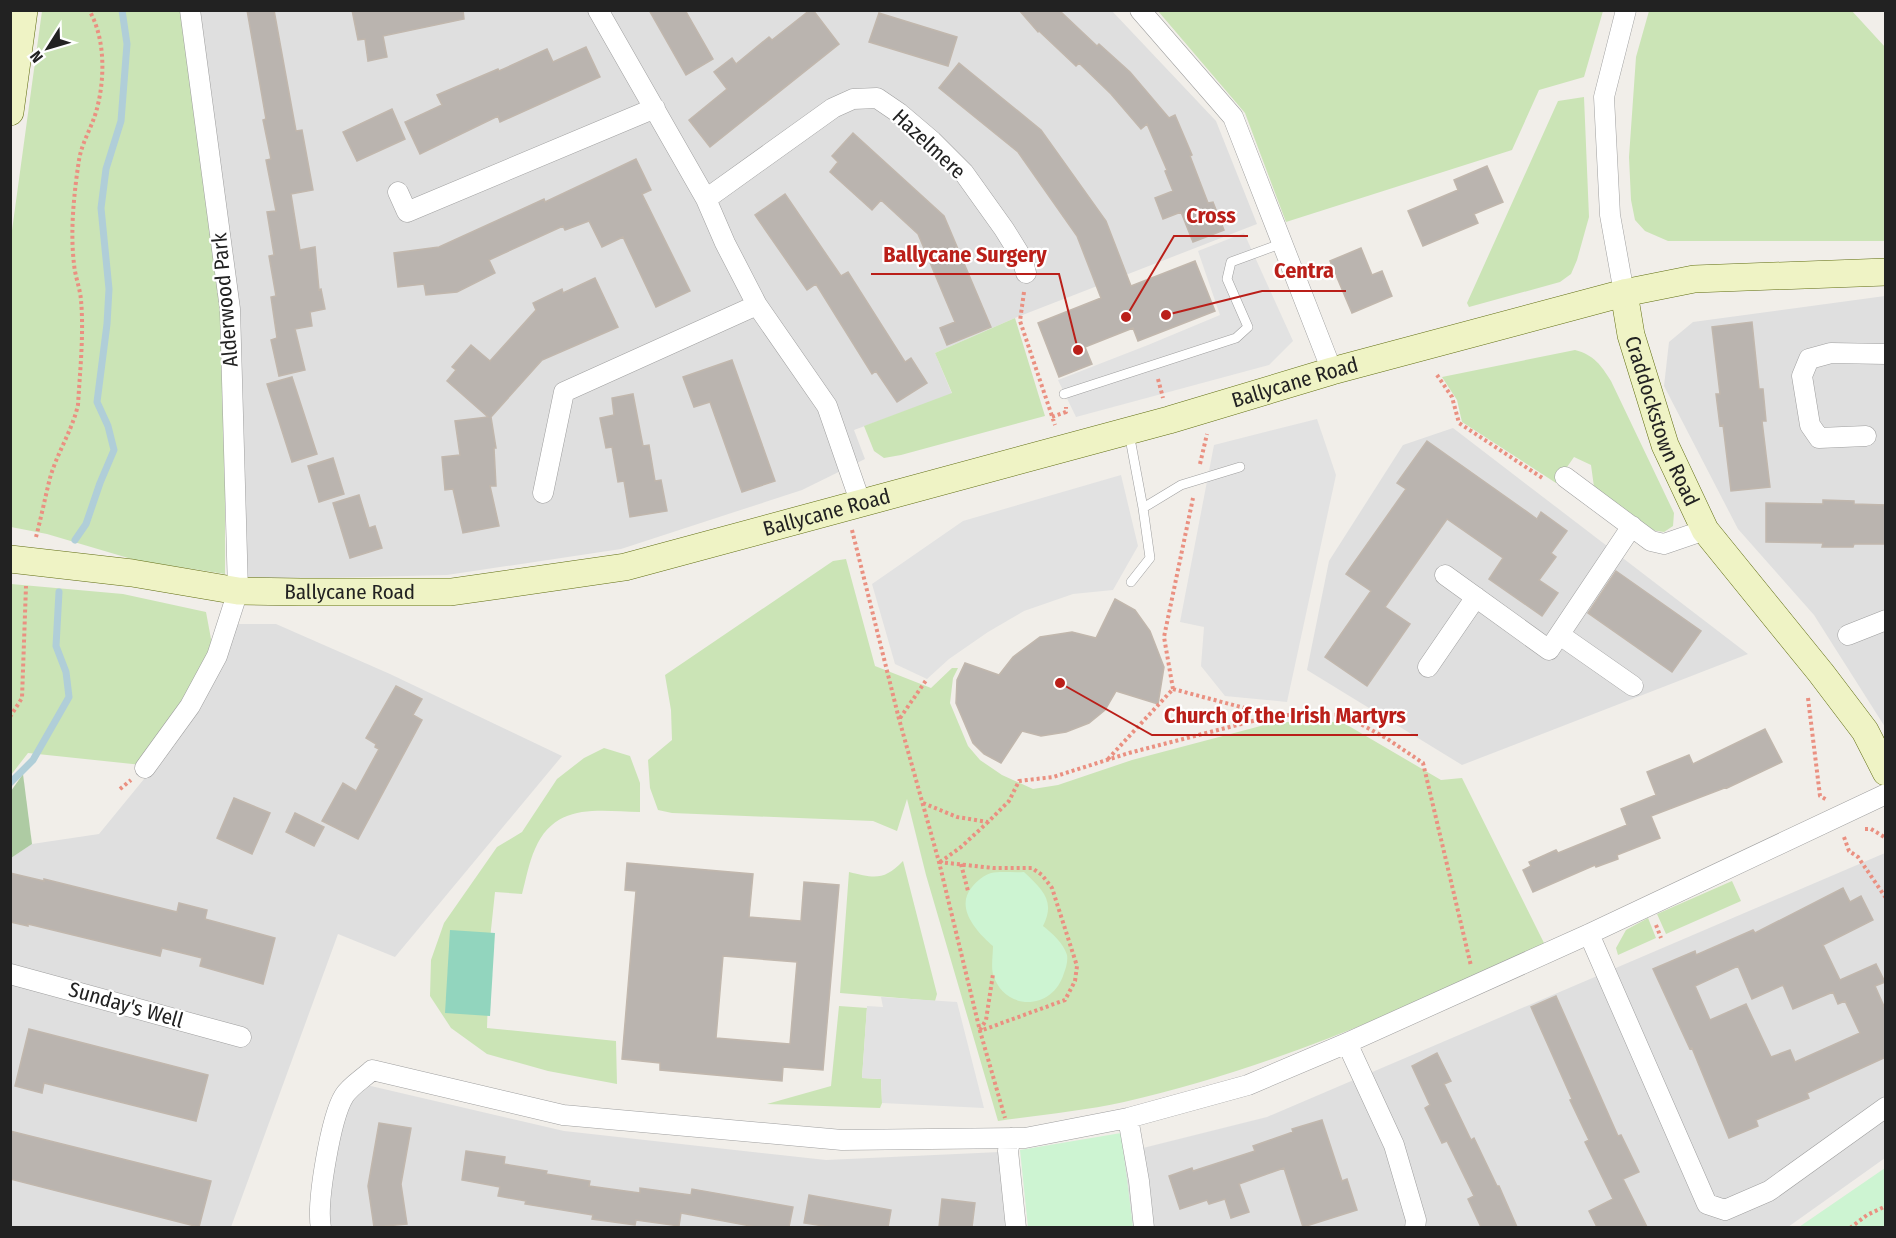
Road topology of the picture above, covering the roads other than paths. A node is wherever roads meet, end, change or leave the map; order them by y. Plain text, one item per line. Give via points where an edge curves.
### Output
1 (24, 10) edge
2 (190, 10) edge
3 (598, 10) edge
4 (1140, 10) edge
5 (1626, 10) edge
6 (655, 108) junction
7 (10, 112) edge
8 (398, 192) dead end
9 (706, 199) junction
10 (1283, 243) junction
11 (1886, 272) edge
12 (1026, 273) road end
13 (1624, 293) junction
14 (757, 305) junction
15 (1886, 354) edge
16 (1332, 371) junction
17 (1064, 394) dead end
18 (1128, 431) junction
19 (1866, 436) dead end
20 (1240, 467) dead end
21 (1565, 477) road end
22 (543, 493) dead end
23 (854, 506) junction
24 (1143, 508) junction
25 (1632, 526) junction
26 (1705, 530) junction
27 (20, 560) edge
28 (1445, 575) dead end
29 (1131, 582) dead end
30 (237, 591) junction
31 (1476, 597) junction
32 (1886, 620) edge
33 (1560, 635) junction
34 (1848, 635) dead end
35 (1428, 667) dead end
36 (1633, 686) dead end
37 (145, 768) dead end
38 (1886, 772) edge
39 (1886, 794) edge
40 (1589, 934) junction
41 (10, 974) edge
42 (241, 1037) dead end
43 (1347, 1043) junction
44 (1886, 1107) edge
45 (1128, 1118) junction
46 (1011, 1138) junction
47 (321, 1227) edge
48 (1016, 1227) edge
49 (1144, 1227) edge
50 (1415, 1227) edge

1 - 7 main road
2 - 30 street, Alderwood Park via 230,309
3 - 6 street
4 - 10 street via 1233,117
5 - 13 street, Craddockstown Road via 1604,97 1610,215
6 - 8 street via 407,212
6 - 9 street
9 - 12 street, Hazelmere via 833,108 853,99 877,98 932,141 964,173 1022,258
9 - 14 street
10 - 16 street
10 - 17 lane via 1231,262 1227,279 1248,327 1236,338
11 - 13 main road, Ballycane Road via 1694,279
13 - 16 main road, Ballycane Road
13 - 26 main road, Craddockstown Road via 1631,335 1665,445
14 - 22 street via 564,392
14 - 23 street via 827,406
15 - 19 street via 1831,353 1809,359 1802,376 1810,425 1819,438
16 - 18 main road, Ballycane Road
18 - 23 main road, Ballycane Road
18 - 24 lane
20 - 24 lane via 1181,484
21 - 25 street
23 - 30 main road, Ballycane Road via 625,567 451,592
24 - 29 lane via 1150,558
25 - 26 street via 1651,541 1664,544
25 - 33 street
26 - 38 main road, Craddockstown Road via 1865,731
27 - 30 main road, Ballycane Road
28 - 31 street
30 - 37 street, Alderwood Park via 217,656 190,706
31 - 33 street via 1549,650
31 - 35 street
32 - 34 street
33 - 36 street
39 - 40 street
40 - 43 street
40 - 44 street via 1707,1204 1725,1210 1769,1191
41 - 42 street, Sunday's Well
43 - 45 street via 1248,1085
43 - 50 street via 1394,1144
45 - 46 street
45 - 49 street
46 - 47 street via 842,1140 563,1115 372,1071 345,1095 338,1112 321,1187
46 - 48 street via 1008,1151

